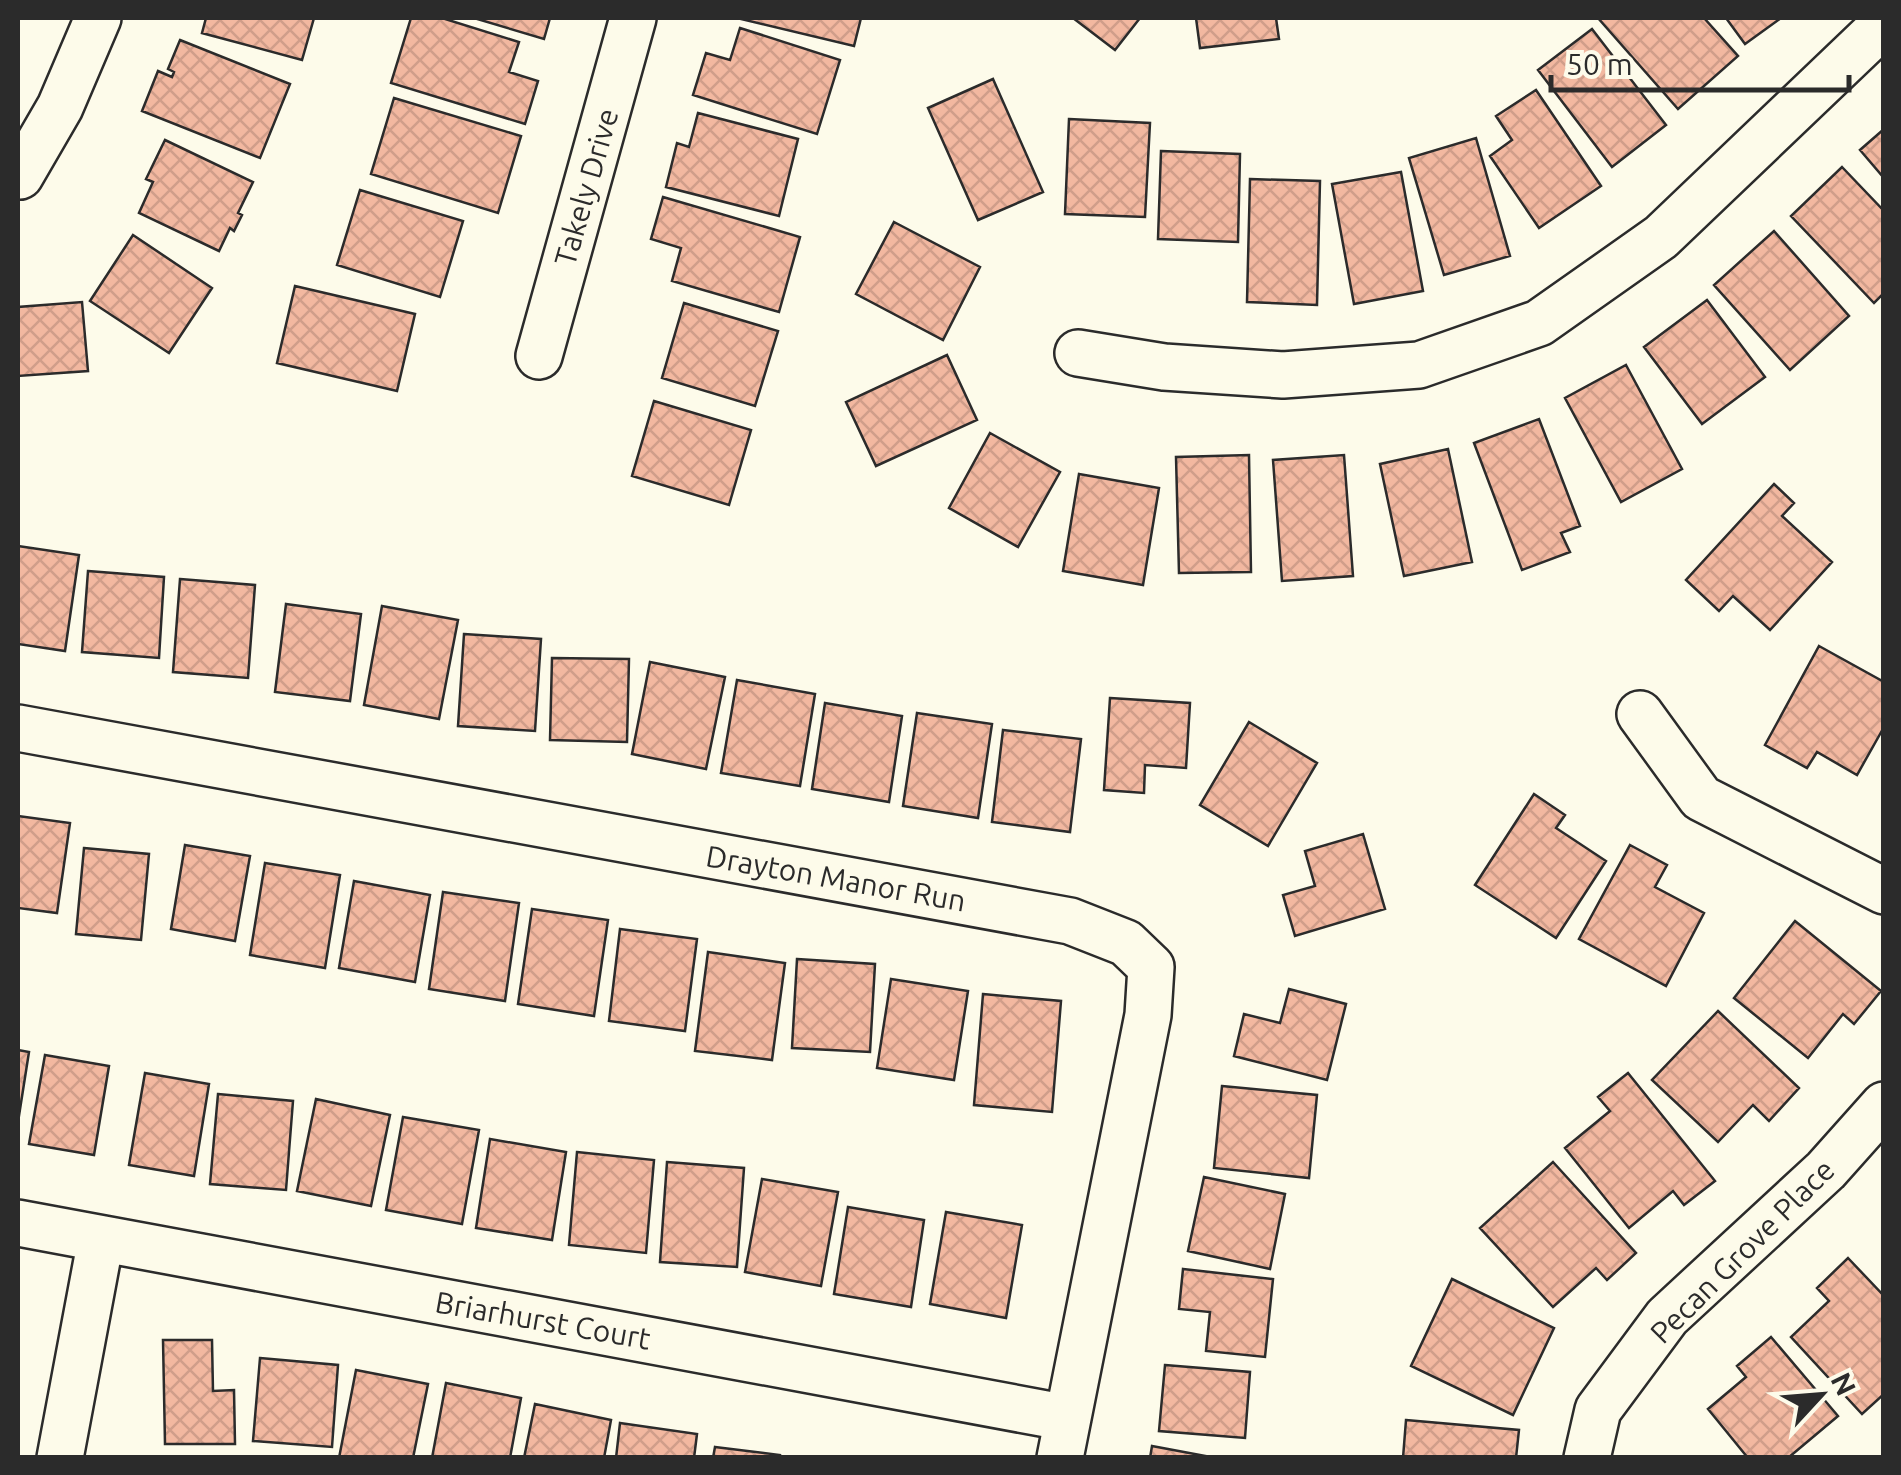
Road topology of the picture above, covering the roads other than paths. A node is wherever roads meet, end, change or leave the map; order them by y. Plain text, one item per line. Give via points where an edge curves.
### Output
1 (98, 18) edge
2 (633, 18) edge
3 (1884, 24) edge
4 (20, 176) edge
5 (1078, 354) dead end
6 (539, 356) dead end
7 (1640, 714) dead end
8 (18, 728) edge
9 (1884, 890) edge
10 (1884, 1105) edge
11 (18, 1224) edge
12 (100, 1239) junction
13 (1064, 1438) edge
14 (60, 1458) edge
15 (1587, 1458) edge

1 - 4 street
2 - 6 street, Takely Drive
3 - 5 street via 1661,237 1539,323 1419,366 1302,374 1164,368
7 - 9 street via 1701,798
8 - 13 street, Drayton Manor Run via 1070,921 1126,943 1151,967 1148,1015
10 - 15 street, Pecan Grove Place via 1826,1170 1668,1316 1598,1410
11 - 12 street, Briarhurst Court
12 - 13 street, Briarhurst Court
12 - 14 street

